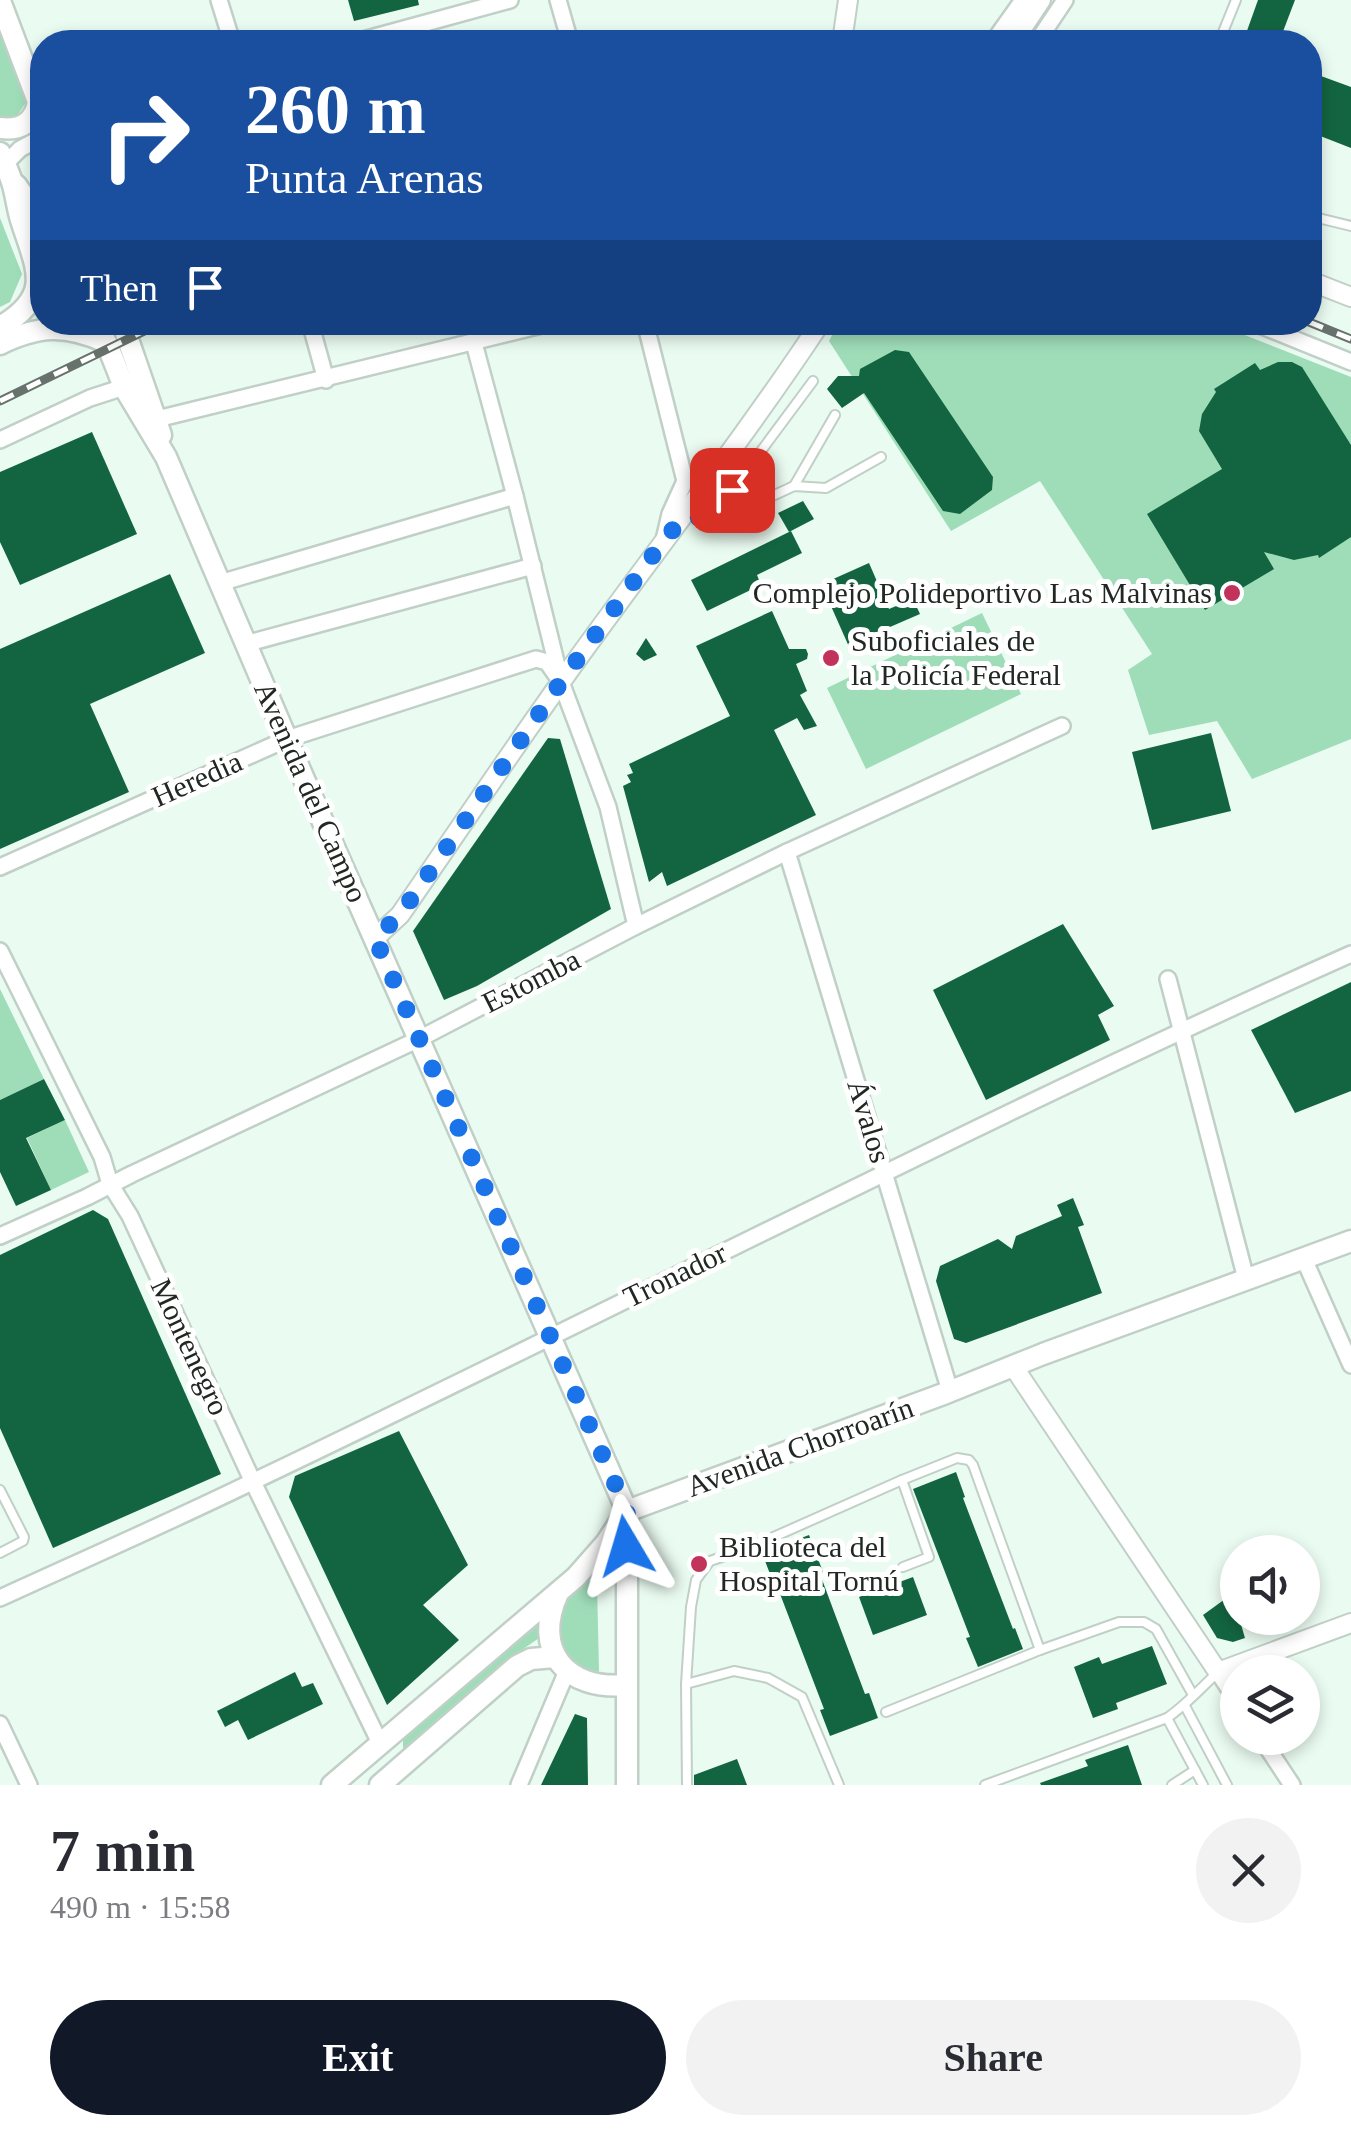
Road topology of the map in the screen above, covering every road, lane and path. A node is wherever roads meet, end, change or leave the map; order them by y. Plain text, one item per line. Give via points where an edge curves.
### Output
1 (220, 0) edge
2 (510, 0) edge
3 (558, 0) edge
4 (848, 0) edge
5 (1023, 0) edge
6 (1041, 0) edge
7 (1065, 0) edge
8 (1236, 0) edge
9 (0, 1) edge
10 (229, 30) edge
11 (400, 30) edge
12 (567, 30) edge
13 (844, 30) edge
14 (1002, 30) edge
15 (1021, 30) edge
16 (1044, 30) edge
17 (1224, 30) edge
18 (30, 80) edge
19 (30, 119) edge
20 (0, 128) edge
21 (30, 144) edge
22 (5, 166) edge
23 (30, 204) edge
24 (1322, 219) edge
25 (1351, 226) edge
26 (30, 246) edge
27 (1322, 285) edge
28 (1351, 296) edge
29 (30, 320) edge
30 (0, 327) edge
31 (88, 335) edge
32 (102, 335) edge
33 (127, 335) edge
34 (314, 335) edge
35 (504, 335) edge
36 (648, 335) edge
37 (813, 335) edge
38 (1284, 335) edge
39 (106, 342) junction
40 (474, 343) junction
41 (0, 344) edge
42 (1351, 362) edge
43 (326, 380) junction
44 (813, 381) dead end
45 (124, 387) junction
46 (835, 416) dead end
47 (158, 420) junction
48 (0, 440) edge
49 (166, 457) junction
50 (881, 457) dead end
51 (794, 486) junction
52 (515, 496) junction
53 (684, 517) junction
54 (712, 518) junction
55 (664, 540) junction
56 (533, 566) junction
57 (220, 583) junction
58 (246, 644) junction
59 (561, 682) junction
60 (1062, 726) dead end
61 (287, 738) junction
62 (788, 852) junction
63 (0, 867) edge
64 (636, 926) junction
65 (375, 938) junction
66 (0, 951) edge
67 (1351, 954) edge
68 (1168, 979) dead end
69 (1180, 1030) junction
70 (419, 1038) junction
71 (884, 1171) junction
72 (110, 1184) junction
73 (0, 1236) edge
74 (1351, 1241) edge
75 (1304, 1259) junction
76 (1246, 1280) junction
77 (549, 1338) junction
78 (1351, 1365) edge
79 (1013, 1366) junction
80 (950, 1391) junction
81 (902, 1480) junction
82 (253, 1482) junction
83 (0, 1490) edge
84 (627, 1511) junction
85 (0, 1553) edge
86 (903, 1567) dead end
87 (559, 1591) junction
88 (0, 1598) edge
89 (1351, 1623) edge
90 (1040, 1650) junction
91 (561, 1664) junction
92 (1218, 1672) junction
93 (1220, 1675) edge
94 (686, 1684) junction
95 (626, 1685) junction
96 (1193, 1694) junction
97 (1185, 1706) junction
98 (886, 1712) dead end
99 (1167, 1718) junction
100 (0, 1724) edge
101 (380, 1743) junction
102 (4, 1745) edge
103 (1272, 1755) edge
104 (400, 1769) junction
105 (1195, 1770) junction
106 (29, 1785) edge
107 (332, 1785) edge
108 (380, 1785) edge
109 (520, 1785) edge
110 (626, 1785) edge
111 (688, 1785) edge
112 (839, 1785) edge
113 (986, 1785) edge
114 (1172, 1785) edge
115 (1203, 1785) edge
116 (1227, 1785) edge
117 (1292, 1785) edge

1 - 10 street
2 - 11 street
3 - 12 street
4 - 13 street
5 - 14 street
6 - 15 street
7 - 16 street
8 - 17 lane
9 - 18 main road
19 - 20 main road
21 - 22 street
22 - 23 main road
22 - 26 main road
24 - 25 lane
27 - 28 street
29 - 30 main road
29 - 41 main road
31 - 39 main road
32 - 39 main road, Avenida del Campo
33 - 47 main road, Avenida del Campo
34 - 43 street
35 - 40 street
36 - 55 street via 685,481
37 - 53 street
38 - 42 street
39 - 45 main road, Avenida del Campo
40 - 43 street
40 - 52 street
43 - 47 street
44 - 54 lane
45 - 48 street
45 - 49 main road, Avenida del Campo
46 - 51 lane
47 - 49 main road, Avenida del Campo
49 - 57 main road, Avenida del Campo
50 - 51 lane via 826,488
51 - 54 lane
52 - 56 street
52 - 57 street
53 - 54 lane
53 - 55 street
55 - 59 street
56 - 58 street
56 - 59 street
57 - 58 main road, Avenida del Campo
58 - 61 main road, Avenida del Campo
59 - 61 street, Heredia via 547,662 536,659
59 - 64 street via 608,807
59 - 65 street via 400,915
60 - 62 street, Estomba
61 - 63 street, Heredia
61 - 65 main road, Avenida del Campo
62 - 64 street, Estomba
62 - 71 street, Ávalos
64 - 70 street, Estomba
65 - 70 main road, Avenida del Campo
66 - 72 street, Montenegro
67 - 69 street, Tronador
68 - 69 street
69 - 71 street, Tronador
69 - 76 street
70 - 72 street, Estomba
70 - 77 main road, Avenida del Campo
71 - 77 street, Tronador
71 - 80 street, Ávalos
72 - 73 street, Estomba
72 - 82 street, Montenegro
74 - 75 main road, Avenida Chorroarín
75 - 76 main road, Avenida Chorroarín
75 - 78 street
76 - 79 main road, Avenida Chorroarín
77 - 82 street, Tronador
77 - 84 main road, Avenida del Campo
79 - 80 main road, Avenida Chorroarín
79 - 92 street
80 - 84 main road, Avenida Chorroarín
81 - 86 lane via 929,1557
81 - 90 lane via 957,1458 969,1460
81 - 94 lane via 710,1561 693,1594
82 - 88 street, Tronador
82 - 101 street, Montenegro
83 - 85 lane via 24,1537
84 - 87 main road
84 - 95 main road
87 - 91 main road via 548,1623
87 - 101 main road
89 - 92 street
90 - 96 lane via 1118,1622 1144,1622 1156,1629
90 - 98 lane
91 - 95 main road via 585,1682
91 - 104 main road via 531,1659 518,1666
91 - 109 street
92 - 93 street
92 - 96 lane
94 - 111 lane
94 - 112 lane via 734,1671 768,1678 802,1697
95 - 110 main road
96 - 97 lane
97 - 99 lane
97 - 116 lane
99 - 105 lane
99 - 113 lane
100 - 102 street
101 - 104 main road
101 - 107 main road
102 - 106 street
103 - 117 street
104 - 108 main road
105 - 114 lane
105 - 115 lane

